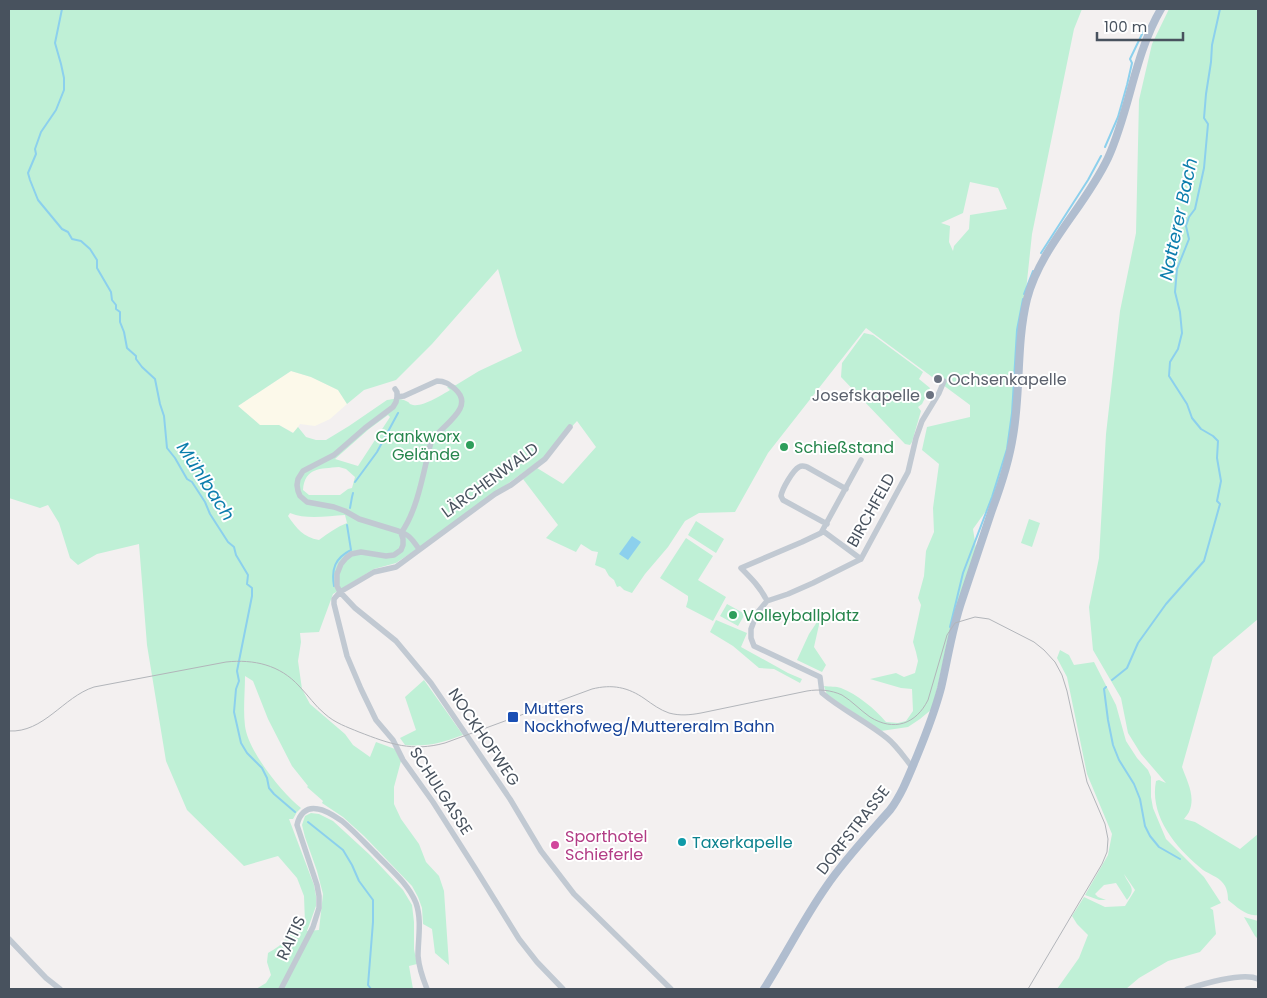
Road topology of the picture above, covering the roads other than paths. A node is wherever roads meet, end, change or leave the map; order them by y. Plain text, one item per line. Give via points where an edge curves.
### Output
1 (1160, 9) edge
2 (944, 381) dead end
3 (395, 389) dead end
4 (398, 397) junction
5 (570, 426) dead end
6 (861, 460) dead end
7 (846, 489) junction
8 (827, 524) junction
9 (823, 531) junction
10 (401, 533) junction
11 (419, 549) junction
12 (861, 559) junction
13 (340, 592) junction
14 (767, 601) junction
15 (912, 767) junction
16 (9, 939) edge
17 (1258, 979) edge
18 (60, 989) edge
19 (282, 989) edge
20 (427, 989) edge
21 (563, 989) edge
22 (671, 989) edge
23 (764, 989) edge
24 (1187, 989) edge

1 - 15 main road, DORFSTRASSE via 1144,44 1119,131 1107,160 1046,254 1031,286 1022,326 1015,425 1005,473 961,601 936,706
2 - 12 street, BIRCHFELD via 922,421 908,472
3 - 4 street
4 - 10 street via 438,381 446,382 461,398 456,416 431,442 414,506
4 - 10 street via 386,413 334,455 303,471 297,485 299,494 307,502 334,507
5 - 11 street, LÄRCHENWALD via 545,459
6 - 7 street, BIRCHFELD
7 - 8 street, BIRCHFELD
7 - 8 street, BIRCHFELD via 800,466 782,489 783,500
8 - 9 street, BIRCHFELD
9 - 12 street
9 - 14 street, BIRCHFELD via 741,568
10 - 11 street via 410,537
10 - 13 street via 403,545 394,555 360,552 346,558 337,574
11 - 13 street, LÄRCHENWALD via 396,567 374,572
12 - 14 street, BIRCHFELD
13 - 21 street, SCHULGASSE via 334,604 345,649 376,720 393,740 519,939
13 - 22 street, NOCKHOFWEG via 396,640 431,683 510,799 541,851 574,894
14 - 15 street via 756,613 751,629 754,646 820,677 822,693 888,739
15 - 23 main road, DORFSTRASSE via 895,803 829,883
16 - 18 street
17 - 24 street via 1221,980
19 - 20 street, RAITIS via 319,908 312,868 297,825 303,813 310,809 322,810 341,821 408,888 417,905 418,958

